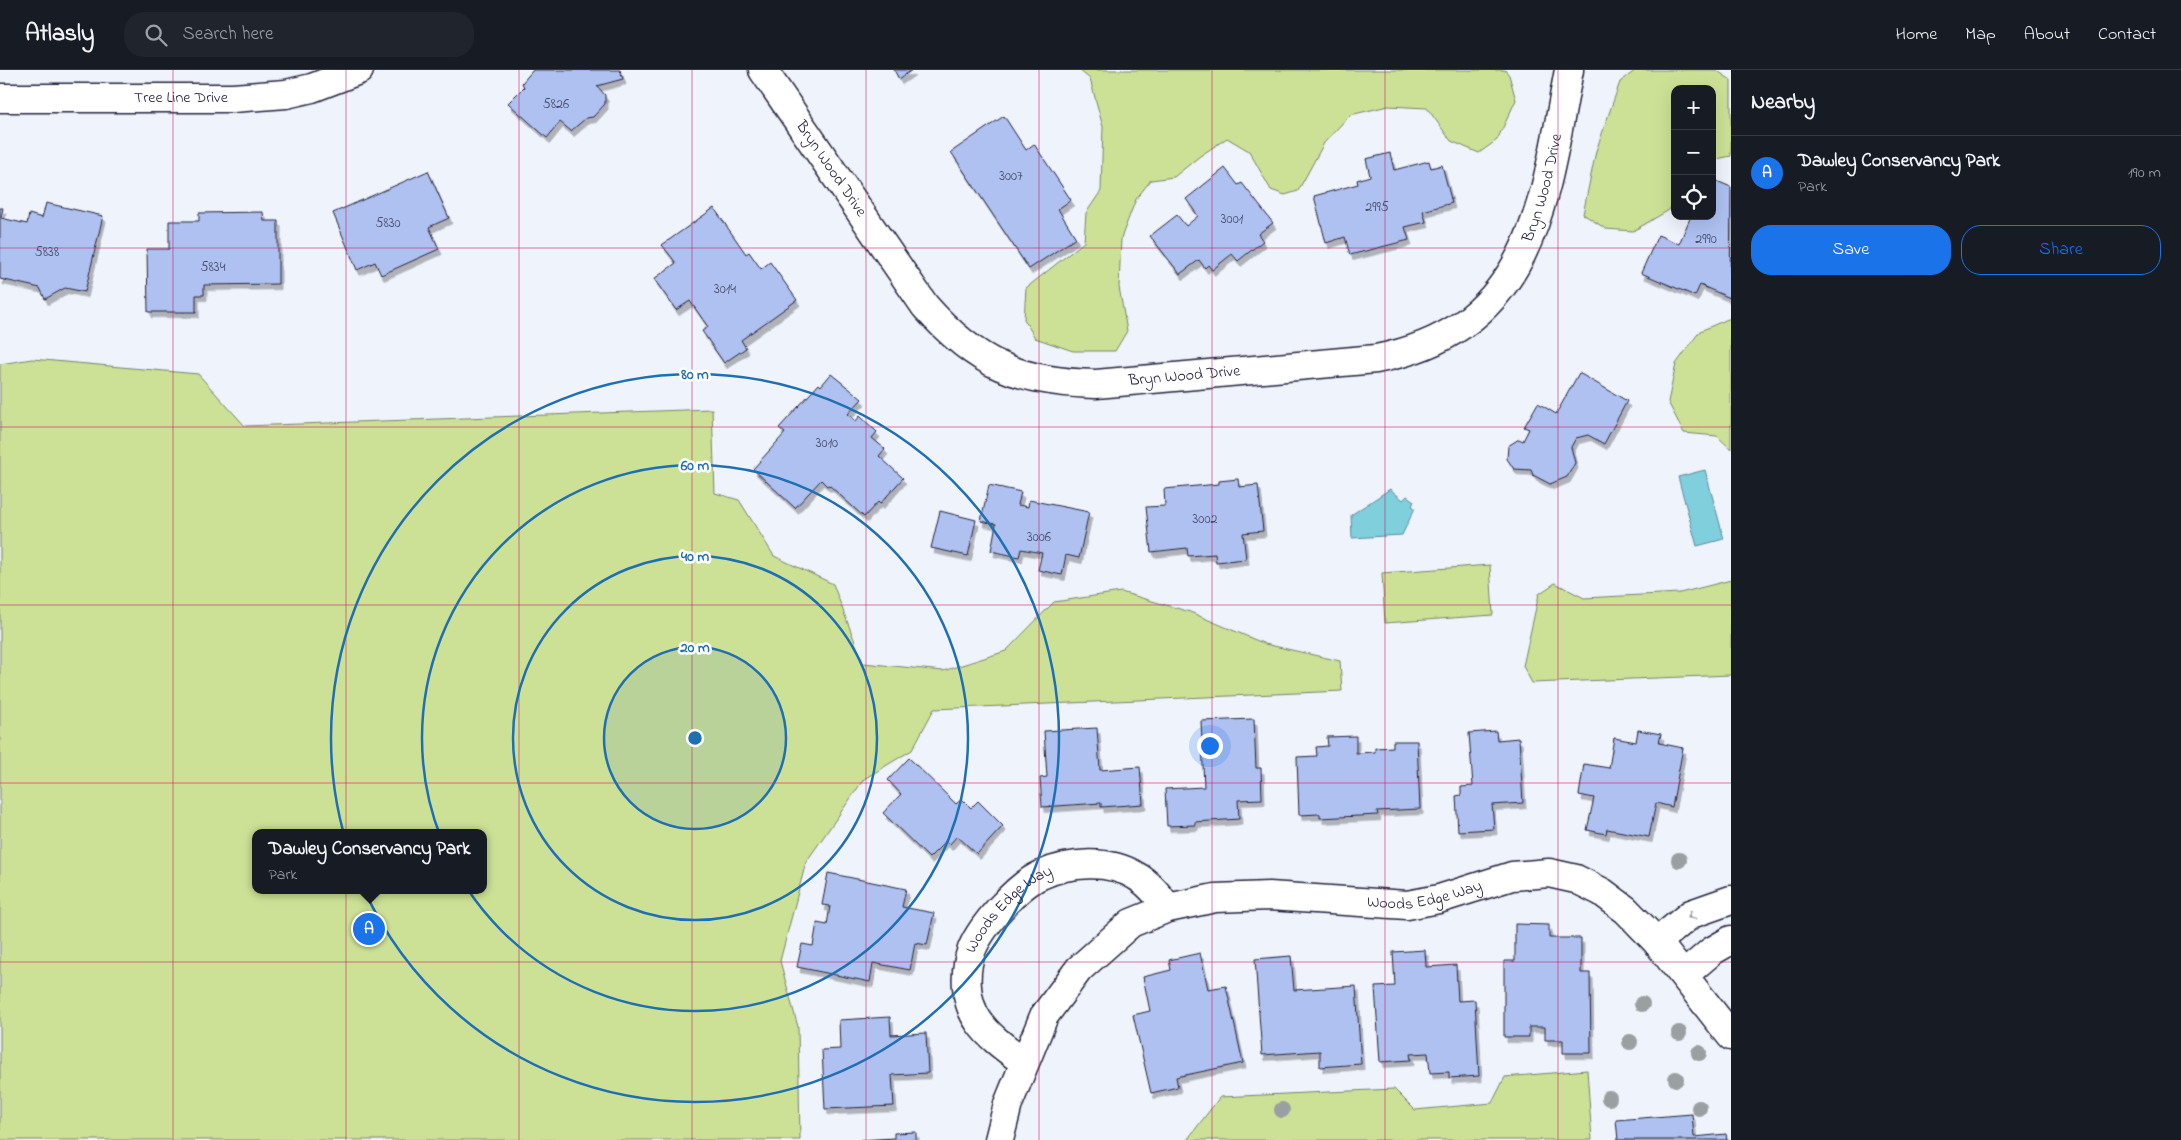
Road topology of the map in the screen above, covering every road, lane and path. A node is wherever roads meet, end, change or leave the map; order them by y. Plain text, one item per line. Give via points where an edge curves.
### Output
1 (359, 70) edge
2 (763, 70) edge
3 (1569, 70) edge
4 (0, 98) edge
5 (1731, 900) edge
6 (1168, 908) junction
7 (1731, 940) edge
8 (1657, 942) junction
9 (1684, 975) junction
10 (1731, 1036) edge
11 (1024, 1062) junction
12 (999, 1140) edge

1 - 4 street, Tree Line Drive via 286,94 233,98
2 - 3 street, Bryn Wood Drive via 924,306 946,329 971,350 1002,367 1035,379 1096,384 1376,359 1404,354 1429,344 1465,323 1495,295 1517,265 1533,231 1545,196
5 -> 8 street via 1691,914
6 - 8 street, Woods Edge Way via 1215,898 1269,896 1407,905 1439,900 1512,876 1549,873 1576,879 1602,892 1626,910
6 - 11 street, Woods Edge Way via 1131,923 1079,968 1044,1016
6 - 11 street, Woods Edge Way via 1137,876 1099,864 1050,872 1021,887 994,916 973,947 966,984 978,1021
7 - 9 street via 1712,950
8 - 9 street, Woods Edge Way
9 - 10 street, Woods Edge Way
11 - 12 street, Woods Edge Way

